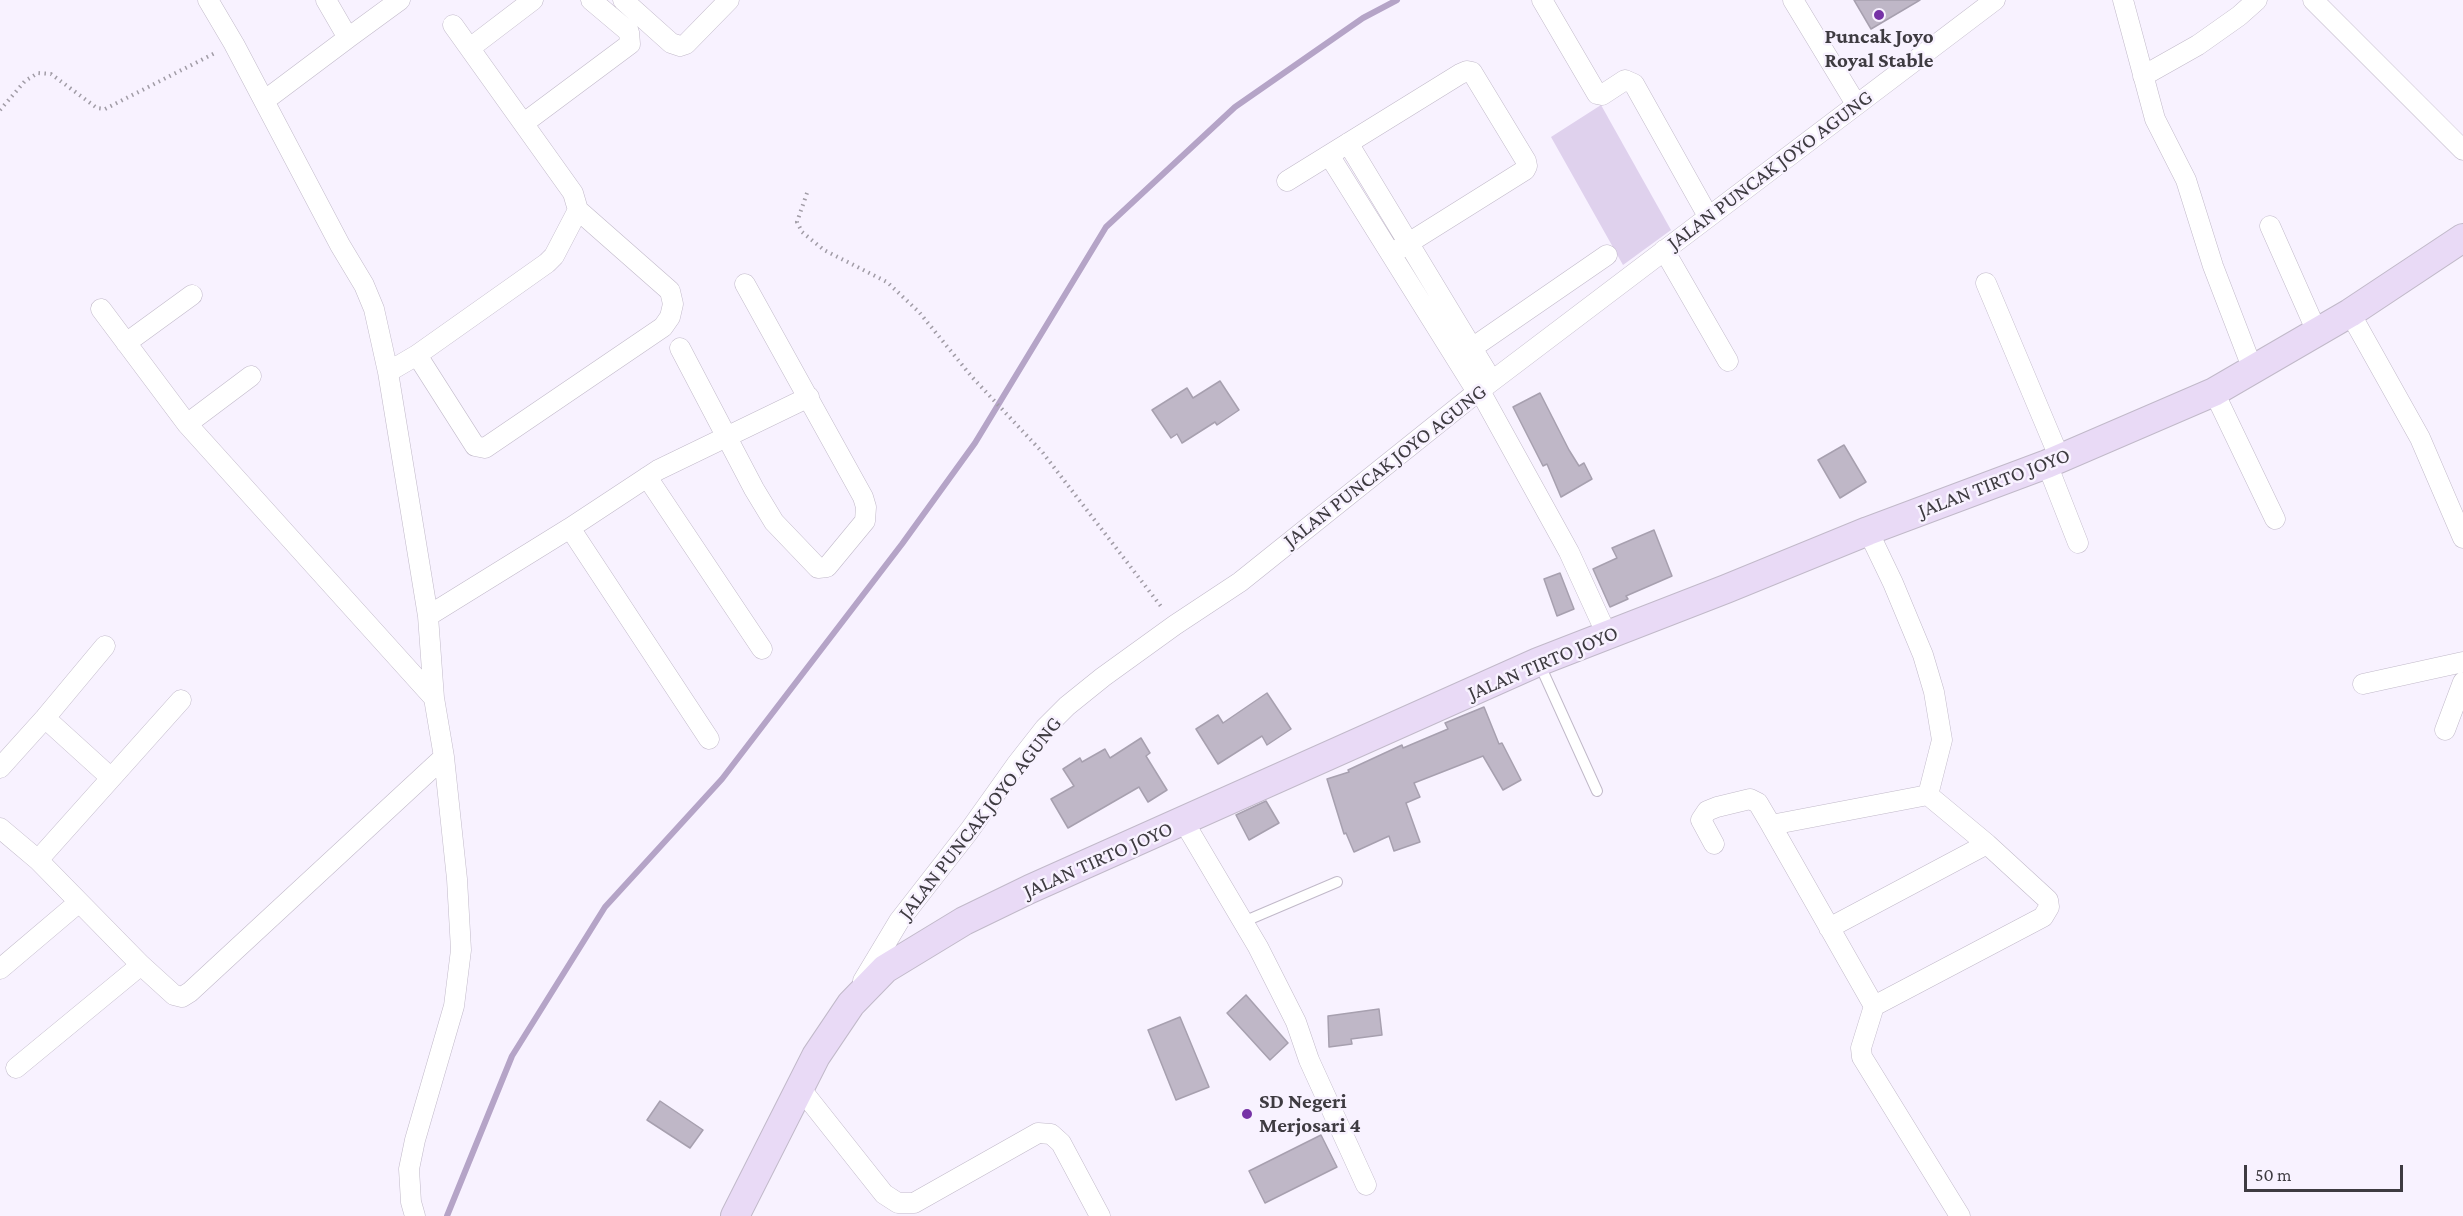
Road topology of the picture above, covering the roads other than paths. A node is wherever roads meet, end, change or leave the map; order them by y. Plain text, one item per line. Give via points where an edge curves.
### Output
1 (208, 0) edge
2 (326, 0) edge
3 (400, 0) edge
4 (533, 0) edge
5 (591, 0) edge
6 (623, 0) edge
7 (729, 0) edge
8 (1542, 0) edge
9 (1793, 0) edge
10 (1995, 0) edge
11 (2122, 0) edge
12 (2257, 0) edge
13 (2313, 0) edge
14 (453, 25) dead end
15 (348, 38) junction
16 (470, 48) junction
17 (2144, 76) junction
18 (264, 101) junction
19 (1856, 104) junction
20 (524, 123) junction
21 (1348, 143) junction
22 (2463, 150) edge
23 (1329, 155) junction
24 (1287, 181) dead end
25 (578, 210) junction
26 (1708, 216) junction
27 (2270, 226) dead end
28 (2463, 238) edge
29 (1400, 249) junction
30 (1664, 250) junction
31 (1607, 255) dead end
32 (1986, 283) dead end
33 (745, 284) dead end
34 (192, 295) dead end
35 (101, 309) dead end
36 (2350, 313) junction
37 (2318, 332) junction
38 (126, 343) junction
39 (680, 348) dead end
40 (1472, 348) junction
41 (417, 355) junction
42 (1728, 361) dead end
43 (2253, 370) junction
44 (388, 372) junction
45 (251, 376) dead end
46 (1483, 388) junction
47 (2214, 392) junction
48 (809, 397) junction
49 (187, 424) junction
50 (727, 437) junction
51 (2053, 462) junction
52 (647, 477) junction
53 (2275, 519) dead end
54 (570, 528) junction
55 (1868, 531) junction
56 (2463, 538) edge
57 (2078, 543) dead end
58 (428, 616) junction
59 (1607, 635) junction
60 (105, 646) dead end
61 (762, 649) dead end
62 (1538, 662) junction
63 (2463, 662) edge
64 (2463, 682) edge
65 (2364, 684) dead end
66 (434, 698) junction
67 (181, 700) dead end
68 (45, 718) junction
69 (2445, 730) dead end
70 (709, 739) dead end
71 (444, 757) junction
72 (0, 768) edge
73 (110, 777) junction
74 (1598, 791) dead end
75 (1928, 795) junction
76 (1184, 822) junction
77 (1771, 825) junction
78 (0, 828) edge
79 (1714, 844) dead end
80 (1987, 844) junction
81 (38, 860) junction
82 (1337, 882) dead end
83 (78, 903) junction
84 (1243, 922) junction
85 (1829, 928) junction
86 (141, 965) junction
87 (0, 969) edge
88 (851, 1004) junction
89 (1874, 1006) junction
90 (15, 1068) dead end
91 (800, 1088) junction
92 (1366, 1185) dead end
93 (415, 1216) edge
94 (735, 1216) edge
95 (1100, 1216) edge
96 (1960, 1216) edge

1 - 18 street
2 - 15 street
3 - 15 street
4 - 16 street
5 - 20 street via 629,32 630,44
6 - 7 street via 671,43 680,46
8 - 26 street via 1597,94 1602,95 1625,80 1634,84
9 - 19 street
10 - 19 street, JALAN PUNCAK JOYO AGUNG
11 - 17 street
12 - 17 street via 2198,45
13 - 22 street
14 - 16 street
15 - 18 street
16 - 20 street
17 - 43 street via 2155,119 2186,180 2213,266
18 - 44 street via 364,285 374,309
19 - 26 street, JALAN PUNCAK JOYO AGUNG
20 - 25 street via 573,193
21 - 23 street
21 - 29 street
21 - 29 street via 1467,71 1472,72 1526,161 1525,170
23 - 24 street
23 - 29 street
25 - 41 street via 547,263
25 - 41 street via 670,291 673,304 663,327 485,448 475,446
26 - 30 street, JALAN PUNCAK JOYO AGUNG
27 - 37 street
28 - 36 street, JALAN TIRTO JOYO
29 - 40 street
29 - 46 street
30 - 42 street
30 - 46 street, JALAN PUNCAK JOYO AGUNG
31 - 40 street
32 - 51 street
33 - 48 street
34 - 38 street
35 - 38 street
36 - 37 street, JALAN TIRTO JOYO
36 - 56 street via 2420,438
37 - 43 street, JALAN TIRTO JOYO
38 - 49 street
39 - 50 street
40 - 46 street
41 - 44 street
43 - 47 street, JALAN TIRTO JOYO
44 - 58 street
45 - 49 street
46 - 59 street via 1569,552
46 - 88 street, JALAN PUNCAK JOYO AGUNG via 1240,582 1067,706 1045,728 899,921
47 - 51 street, JALAN TIRTO JOYO
47 - 53 street
48 - 50 street
48 - 50 street via 866,507 865,521 827,567 818,568 774,522
49 - 66 street
50 - 52 street
51 - 55 street, JALAN TIRTO JOYO
51 - 57 street
52 - 54 street
52 - 61 street
54 - 58 street
54 - 70 street
55 - 59 street, JALAN TIRTO JOYO
55 - 75 street via 1923,655 1934,692 1942,740
58 - 66 street
59 - 62 street, JALAN TIRTO JOYO
60 - 68 street
62 - 74 lane
62 - 76 street, JALAN TIRTO JOYO
63 - 65 street
64 - 69 street
66 - 71 street
67 - 73 street
68 - 72 street
68 - 73 street
71 - 86 street via 190,992 182,997 174,995
71 - 93 street via 461,950 454,1006 409,1169
73 - 81 street
75 - 77 street
75 - 80 street
76 - 84 street
76 - 88 street, JALAN TIRTO JOYO via 964,921 885,969
77 - 79 street via 1758,803 1750,799 1717,807 1707,811 1701,820
77 - 85 street
78 - 81 street
80 - 85 street
80 - 89 street via 2048,900 2048,912
81 - 83 street
82 - 84 lane
83 - 86 street
83 - 87 street
84 - 92 street via 1296,1022
85 - 89 street
86 - 90 street
88 - 91 street, JALAN TIRTO JOYO
89 - 96 street via 1861,1048 1862,1057
91 - 94 street, JALAN TIRTO JOYO
91 - 95 street via 884,1194 898,1203 914,1203 1038,1134 1051,1134 1061,1143

